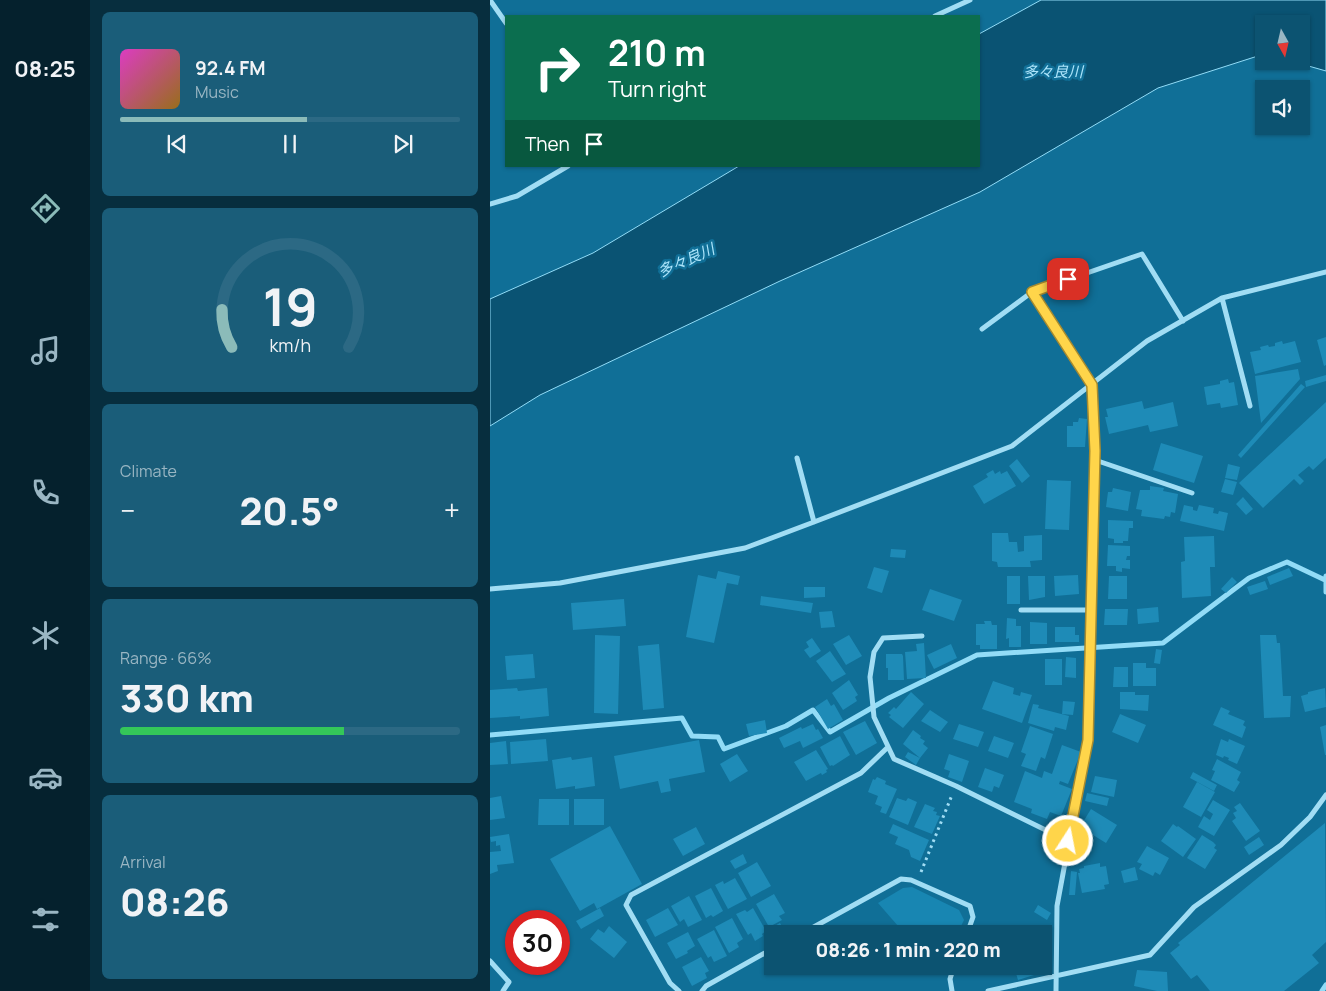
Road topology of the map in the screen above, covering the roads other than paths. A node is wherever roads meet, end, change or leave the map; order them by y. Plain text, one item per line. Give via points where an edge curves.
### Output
1 (490, 0) edge
2 (970, 0) edge
3 (937, 15) edge
4 (505, 22) edge
5 (566, 167) edge
6 (490, 204) edge
7 (1326, 272) edge
8 (1032, 292) junction
9 (1222, 298) junction
10 (1182, 321) junction
11 (982, 329) dead end
12 (1092, 385) junction
13 (1250, 406) dead end
14 (797, 458) dead end
15 (1094, 460) junction
16 (1192, 492) dead end
17 (814, 522) junction
18 (490, 589) edge
19 (1021, 610) dead end
20 (1091, 610) junction
21 (922, 636) dead end
22 (888, 747) junction
23 (1326, 794) edge
24 (1068, 841) junction
25 (817, 925) edge
26 (970, 925) edge
27 (764, 953) edge
28 (490, 961) edge
29 (951, 975) edge
30 (1056, 975) junction
31 (503, 991) edge
32 (679, 991) edge
33 (702, 991) edge
34 (952, 991) edge
35 (988, 991) edge
36 (1056, 991) edge

1 - 4 street
2 - 3 street
5 - 6 street via 517,196
7 - 9 street
8 - 10 street via 1142,254
8 - 11 street
8 - 12 street
9 - 10 street
9 - 13 street
10 - 12 street via 1147,341
12 - 15 street
12 - 17 street via 1012,446
14 - 17 street
15 - 16 street
15 - 20 street
17 - 18 street via 745,548 560,583
19 - 20 street
20 - 24 street via 1088,740
21 - 22 street via 883,638 874,652 870,677 874,717
22 - 24 street via 894,759
22 - 32 street via 861,773 631,895 626,905 670,983
23 - 30 street via 1310,817 1281,845 1194,907 1150,955
24 - 30 street via 1056,906
25 - 26 street via 900,879 917,882 970,906 973,916
27 - 33 street
28 - 31 street via 509,982
29 - 34 street
30 - 35 street
30 - 36 street

